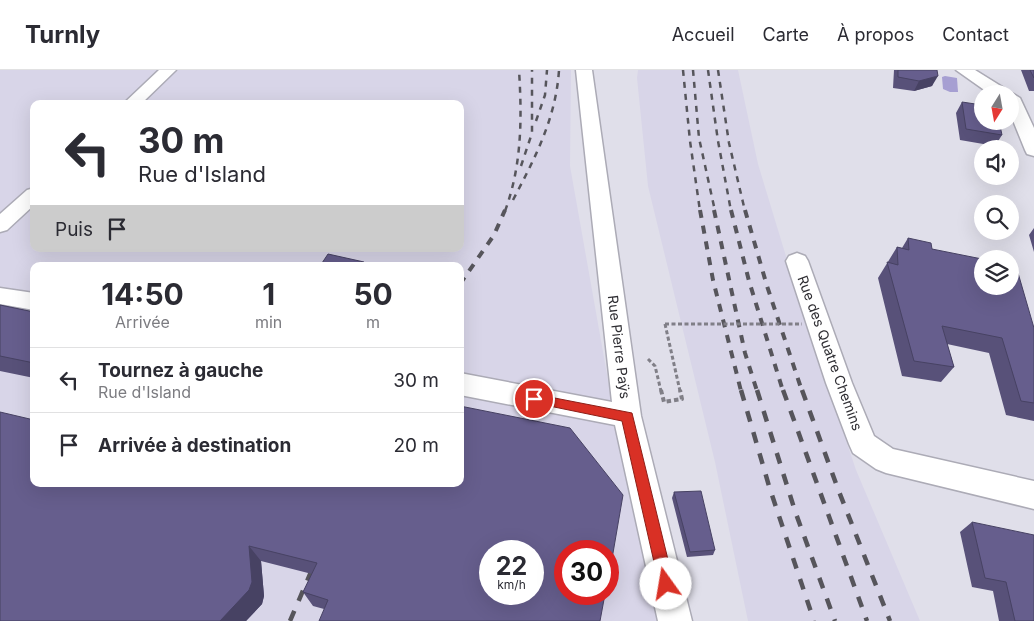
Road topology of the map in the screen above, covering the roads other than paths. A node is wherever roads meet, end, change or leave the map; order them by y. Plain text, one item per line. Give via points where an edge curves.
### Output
1 (168, 70) edge
2 (584, 70) edge
3 (964, 70) edge
4 (988, 85) edge
5 (135, 100) edge
6 (1019, 100) edge
7 (1034, 104) edge
8 (1019, 119) edge
9 (1034, 150) edge
10 (30, 198) edge
11 (0, 225) edge
12 (798, 261) dead end
13 (0, 296) edge
14 (30, 301) edge
15 (464, 385) edge
16 (628, 416) junction
17 (1034, 495) edge
18 (675, 621) edge

1 - 5 street
2 - 16 street, Rue Pierre Paÿs
3 - 4 street
6 - 7 street
8 - 9 street
10 - 11 street
12 - 17 street, Rue des Quatre Chemins via 862,444 886,460
13 - 14 street
15 - 16 street
16 - 18 street, Rue Pierre Paÿs

